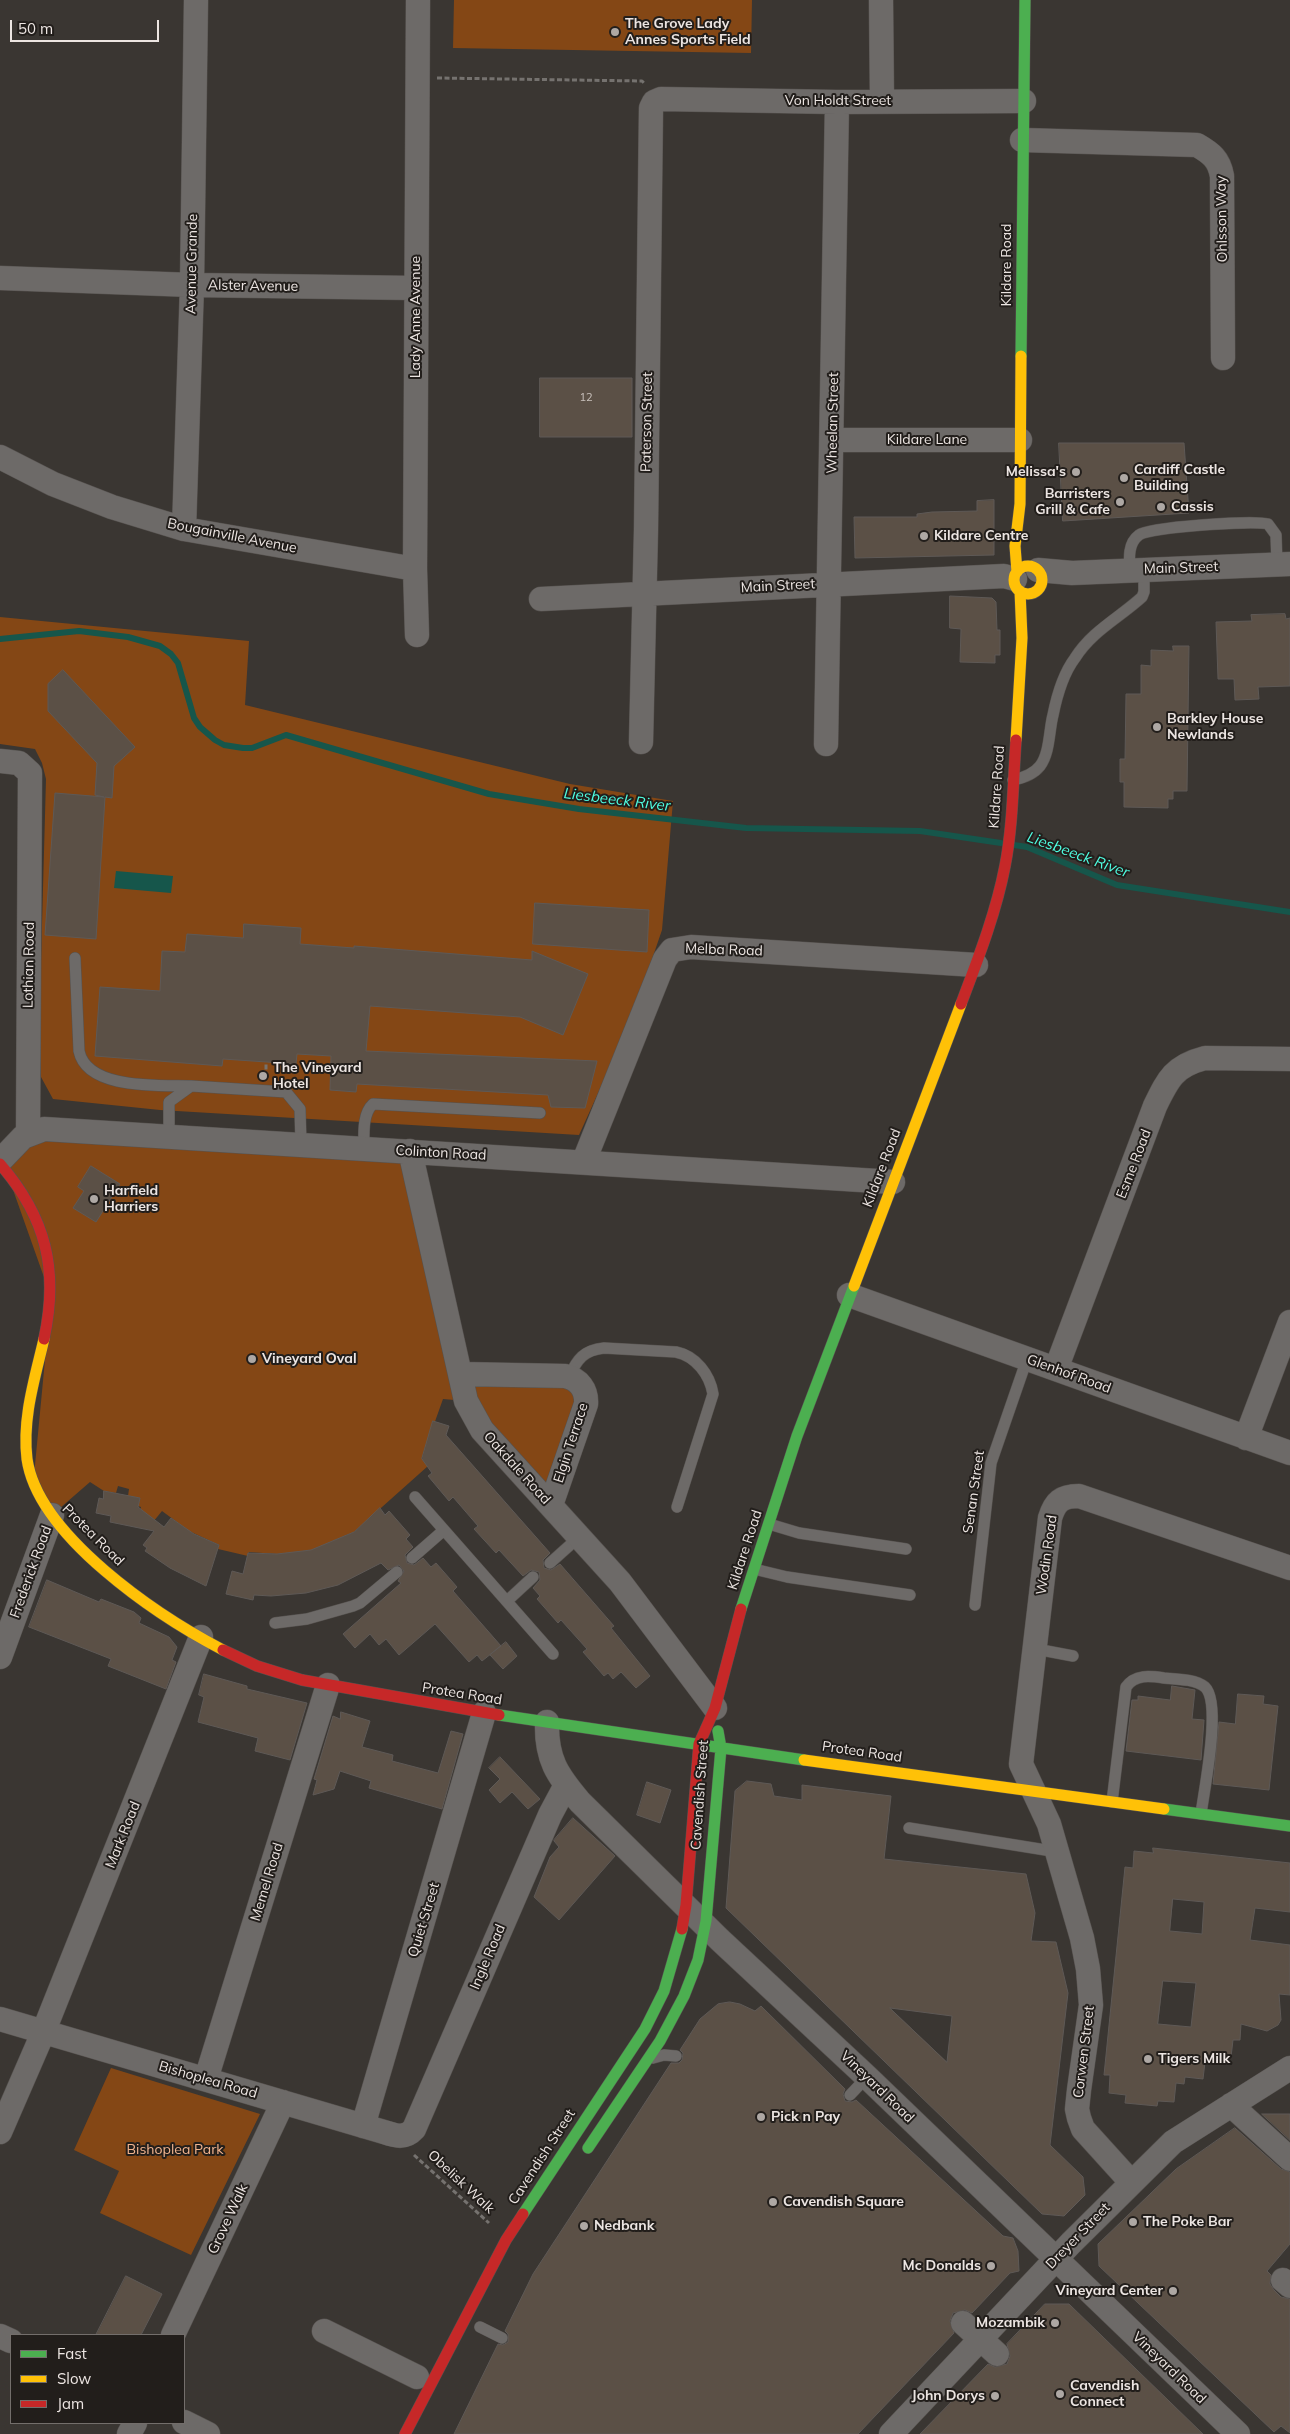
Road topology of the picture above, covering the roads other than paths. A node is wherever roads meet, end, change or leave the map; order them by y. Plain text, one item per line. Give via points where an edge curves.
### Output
1 (196, 0) edge
2 (418, 0) edge
3 (882, 0) edge
4 (1025, 0) edge
5 (882, 100) junction
6 (1024, 101) junction
7 (654, 102) joint
8 (837, 102) junction
9 (1022, 140) junction
10 (0, 278) edge
11 (192, 285) junction
12 (416, 288) junction
13 (1224, 358) dead end
14 (833, 440) junction
15 (1020, 440) junction
16 (0, 457) edge
17 (184, 529) junction
18 (1284, 564) edge
19 (415, 569) junction
20 (1137, 570) junction
21 (1028, 579) junction
22 (830, 584) junction
23 (644, 593) junction
24 (541, 599) dead end
25 (1022, 630) junction
26 (416, 634) dead end
27 (641, 742) dead end
28 (826, 744) dead end
29 (0, 761) edge
30 (1013, 780) junction
31 (75, 958) dead end
32 (976, 965) junction
33 (1290, 1059) edge
34 (191, 1086) junction
35 (540, 1113) dead end
36 (28, 1134) junction
37 (169, 1137) junction
38 (301, 1144) junction
39 (364, 1148) junction
40 (410, 1151) junction
41 (584, 1161) junction
42 (0, 1162) edge
43 (893, 1182) junction
44 (849, 1295) junction
45 (1290, 1322) edge
46 (1027, 1359) junction
47 (1056, 1369) junction
48 (460, 1374) junction
49 (570, 1377) junction
50 (1246, 1438) junction
51 (1290, 1453) edge
52 (415, 1497) dead end
53 (551, 1505) junction
54 (677, 1507) dead end
55 (52, 1515) junction
56 (769, 1524) junction
57 (444, 1530) junction
58 (579, 1537) junction
59 (906, 1549) dead end
60 (412, 1558) dead end
61 (550, 1563) dead end
62 (1290, 1568) edge
63 (754, 1569) junction
64 (397, 1572) dead end
65 (533, 1578) dead end
66 (910, 1595) dead end
67 (507, 1601) junction
68 (975, 1605) dead end
69 (275, 1622) dead end
70 (201, 1637) junction
71 (1036, 1649) junction
72 (553, 1654) dead end
73 (1072, 1656) dead end
74 (0, 1657) edge
75 (328, 1685) junction
76 (715, 1708) junction
77 (484, 1713) junction
78 (547, 1722) junction
79 (699, 1744) junction
80 (721, 1748) junction
81 (566, 1786) junction
82 (1035, 1791) junction
83 (1112, 1802) junction
84 (1201, 1814) junction
85 (1290, 1826) edge
86 (909, 1828) dead end
87 (1058, 1852) junction
88 (686, 1905) junction
89 (704, 1924) junction
90 (0, 2019) edge
91 (43, 2033) junction
92 (676, 2056) dead end
93 (644, 2066) junction
94 (1290, 2068) edge
95 (866, 2077) junction
96 (206, 2079) junction
97 (850, 2094) dead end
98 (283, 2102) junction
99 (1231, 2105) junction
100 (363, 2126) junction
101 (0, 2132) edge
102 (413, 2141) joint
103 (584, 2155) dead end
104 (1290, 2159) edge
105 (1131, 2182) junction
106 (1056, 2259) junction
107 (963, 2323) dead end
108 (480, 2328) dead end
109 (324, 2330) dead end
110 (173, 2334) edge
111 (502, 2338) dead end
112 (988, 2347) junction
113 (417, 2377) dead end
114 (185, 2422) edge
115 (208, 2434) edge
116 (405, 2434) edge
117 (890, 2434) edge
118 (1238, 2434) edge

1 - 11 street, Avenue Grande
2 - 12 street, Lady Anne Avenue
3 - 5 street
4 - 6 street, Kildare Road
5 - 6 street, Von Holdt Street
5 - 8 street, Von Holdt Street
6 - 9 street, Kildare Road
7 - 8 street, Von Holdt Street via 661,98
7 - 23 street, Paterson Street via 651,108
8 - 14 street, Wheelan Street
9 - 13 street, Ohlsson Way via 1197,145 1217,159 1222,176
9 - 15 street, Kildare Road
10 - 11 street, Alster Avenue
11 - 12 street, Alster Avenue
11 - 17 street, Avenue Grande
12 - 19 street, Lady Anne Avenue
14 - 15 street, Kildare Lane
14 - 22 street, Wheelan Street
15 - 21 street, Kildare Road via 1018,530
16 - 17 street, Bougainville Avenue via 53,484 112,507
17 - 19 street, Bougainville Avenue
18 - 20 street, Main Street
18 - 20 lane via 1276,535 1268,524 1196,526 1140,533 1132,541 1129,554
19 - 26 street, Lady Anne Avenue
20 - 21 street, Main Street
20 - 30 lane via 1142,596 1092,635 1075,658 1064,677 1047,750 1040,766 1024,778
21 - 22 street, Main Street via 1004,576
21 - 25 street, Kildare Road
21 - 25 street, Kildare Road
22 - 23 street, Main Street
22 - 28 street, Wheelan Street
23 - 24 street, Main Street
23 - 27 street, Paterson Street
25 - 30 street, Kildare Road
29 - 36 street, Lothian Road via 19,763 27,769 32,796
30 - 32 street, Kildare Road via 1005,866
31 - 34 lane via 79,1051 81,1061 88,1069 96,1075 119,1081
32 - 41 street, Melba Road via 691,947 672,950 665,959
32 - 43 street, Kildare Road
33 - 47 street, Esme Road via 1205,1058 1172,1074 1156,1106
34 - 37 lane via 169,1102
34 - 38 lane via 286,1092 300,1109
35 - 39 lane via 373,1104 365,1119
36 - 37 street, Colinton Road via 44,1129
36 - 42 street
37 - 38 street, Colinton Road
38 - 39 street, Colinton Road
39 - 40 street, Colinton Road
40 - 41 street, Colinton Road
40 - 48 street, Oakdale Road
41 - 43 street, Colinton Road
42 - 55 street, Protea Road via 32,1207 49,1259 49,1313 24,1410 22,1436 30,1478
43 - 44 street, Kildare Road
44 - 46 street, Glenhof Road
44 - 56 street, Kildare Road via 796,1436
45 - 50 street
46 - 47 street, Glenhof Road
46 - 68 lane, Senan Street via 991,1464
47 - 50 street, Glenhof Road
48 - 49 street
48 - 53 street, Oakdale Road via 466,1401 482,1430
49 - 53 street, Elgin Terrace via 584,1390 586,1404
49 - 54 lane via 576,1362 592,1349 676,1352 698,1364 712,1385 713,1394
50 - 51 street, Glenhof Road
52 - 57 lane
53 - 58 street, Oakdale Road
55 - 70 street, Protea Road via 119,1581
55 - 74 street, Frederick Road
56 - 59 lane via 799,1533
56 - 63 street, Kildare Road
57 - 60 lane
57 - 67 lane
58 - 61 lane
58 - 76 street, Oakdale Road via 647,1615
62 - 71 street, Wodin Road via 1078,1496 1064,1497 1057,1502 1050,1518
63 - 66 lane
63 - 76 street, Kildare Road
64 - 69 lane via 353,1606 307,1619
65 - 67 lane
67 - 72 lane
70 - 75 street, Protea Road via 262,1668
70 - 91 street, Mark Road
71 - 73 lane
71 - 82 street, Wodin Road via 1021,1764
75 - 77 street, Protea Road
75 - 96 street, Memel Road
76 - 79 street, Cavendish Street
76 - 80 street, Cavendish Street
77 - 78 street, Protea Road
77 - 100 street, Quiet Street
78 - 79 street, Protea Road
78 - 81 street, Vineyard Road via 547,1746
79 - 80 street, Protea Road
79 - 88 street, Cavendish Street
80 - 82 street, Protea Road
80 - 89 street, Cavendish Street
81 - 88 street, Vineyard Road
81 - 102 street, Ingle Road via 550,1815
82 - 83 street, Protea Road
82 - 87 street, Corwen Street
83 - 84 street, Protea Road
83 - 84 lane via 1126,1686 1140,1676 1183,1680 1205,1687 1213,1707
84 - 85 street, Protea Road
86 - 87 lane
87 - 105 street, Corwen Street via 1088,1969 1090,2005 1077,2109 1084,2129
88 - 89 street, Vineyard Road
88 - 116 street, Cavendish Street via 664,1991 648,2023 506,2240
89 - 93 street, Cavendish Street via 694,1973 676,2012
89 - 95 street, Vineyard Road
90 - 91 street, Bishoplea Road
91 - 96 street, Bishoplea Road
91 - 101 street, Mark Road
92 - 93 lane via 660,2055
93 - 103 street, Cavendish Street
94 - 99 street, Dreyer Street
95 - 97 lane
95 - 106 street, Vineyard Road
96 - 98 street, Bishoplea Road
98 - 100 street, Bishoplea Road
98 - 110 street, Grove Walk
99 - 104 street
99 - 105 street, Dreyer Street via 1173,2142
100 - 102 street, Bishoplea Road via 398,2136 410,2134
105 - 106 street, Dreyer Street
106 - 112 street, Dreyer Street
106 - 118 street, Vineyard Road
107 - 112 street
108 - 111 lane
109 - 113 street
112 - 117 street, Dreyer Street
114 - 115 street

